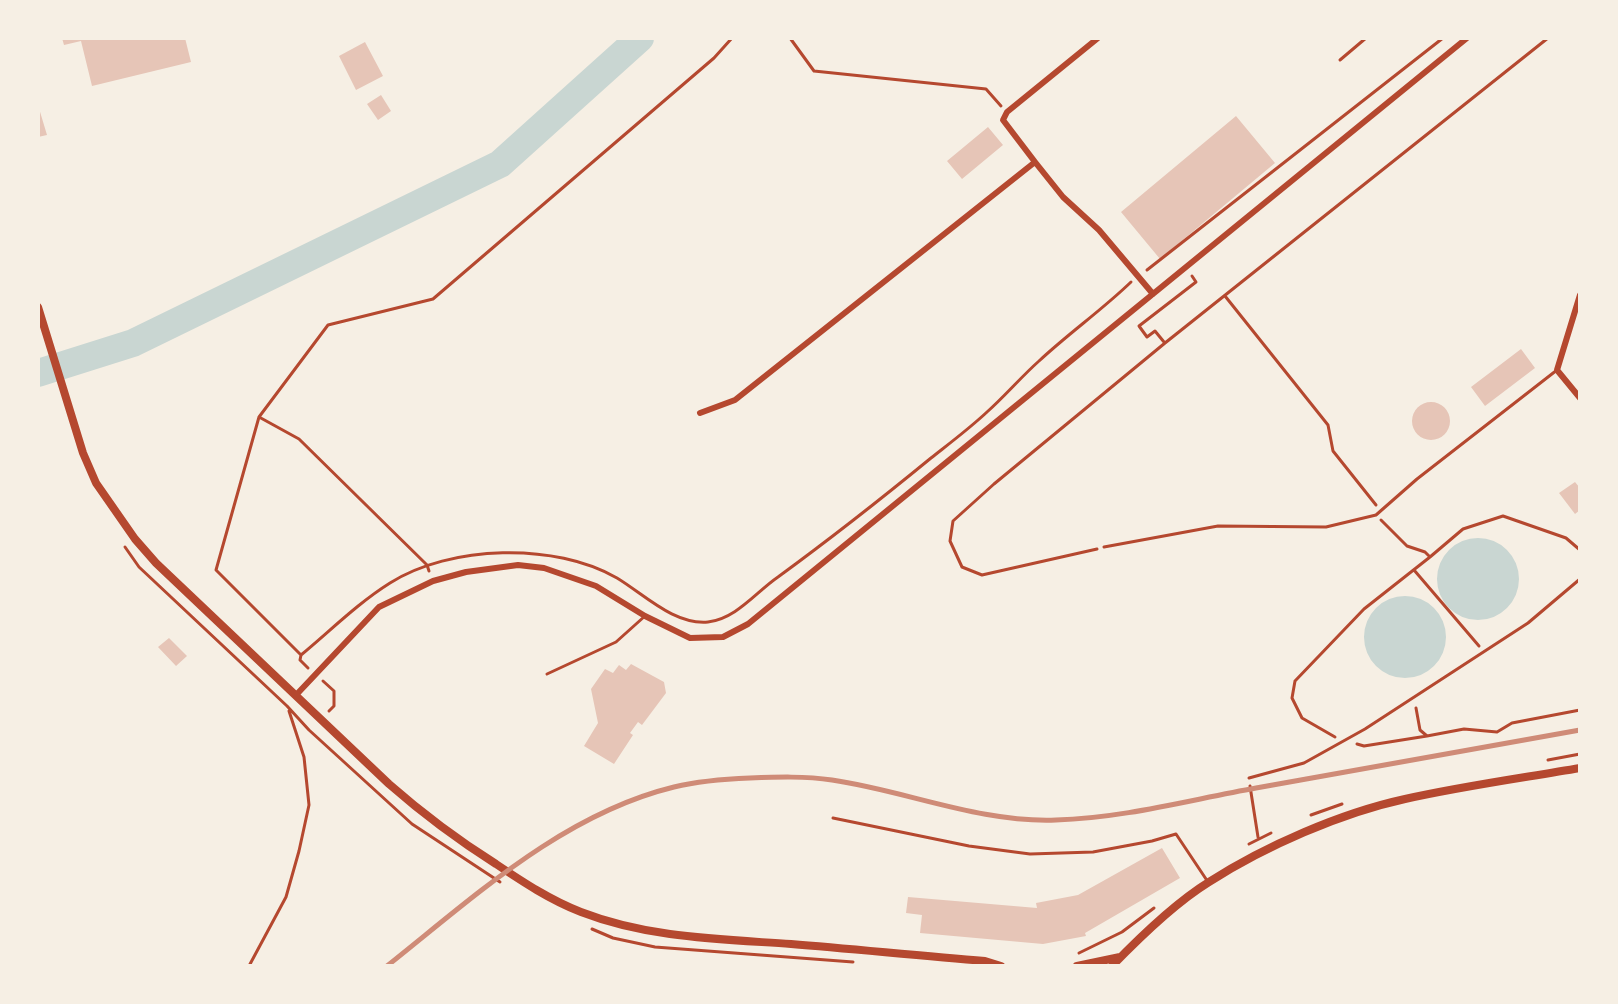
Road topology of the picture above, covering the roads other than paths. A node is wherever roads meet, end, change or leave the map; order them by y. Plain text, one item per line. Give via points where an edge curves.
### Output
1 (1098, 38) edge
2 (1366, 38) edge
3 (1467, 38) edge
4 (1340, 60) dead end
5 (1035, 162) junction
6 (1153, 294) junction
7 (1580, 295) edge
8 (38, 307) edge
9 (1557, 370) junction
10 (1580, 398) edge
11 (700, 413) dead end
12 (1104, 547) road end
13 (1580, 579) edge
14 (645, 616) junction
15 (547, 674) dead end
16 (297, 694) junction
17 (1580, 768) edge
18 (1249, 778) road end
19 (833, 818) dead end
20 (1208, 882) junction
21 (1121, 957) junction
22 (1001, 966) edge
23 (1077, 966) edge
24 (1112, 966) edge

1 - 5 street via 1007,112 1003,120
2 - 4 lane
3 - 6 street
5 - 6 street
5 - 11 street via 735,400
6 - 14 street via 748,624 723,637 690,638
7 - 9 street
8 - 16 street via 96,483 156,563
9 - 10 street
9 - 12 lane via 1376,515 1326,527 1218,526
13 - 18 lane via 1528,623 1365,729 1304,763
14 - 15 lane via 616,642
14 - 16 street via 596,586 544,568 518,565 466,572 379,607
16 - 22 street via 418,810 539,893 579,912 668,935
17 - 20 street via 1403,799 1347,816
19 - 20 lane via 1030,854 1093,852 1176,834
20 - 21 street
21 - 23 street
21 - 24 street

